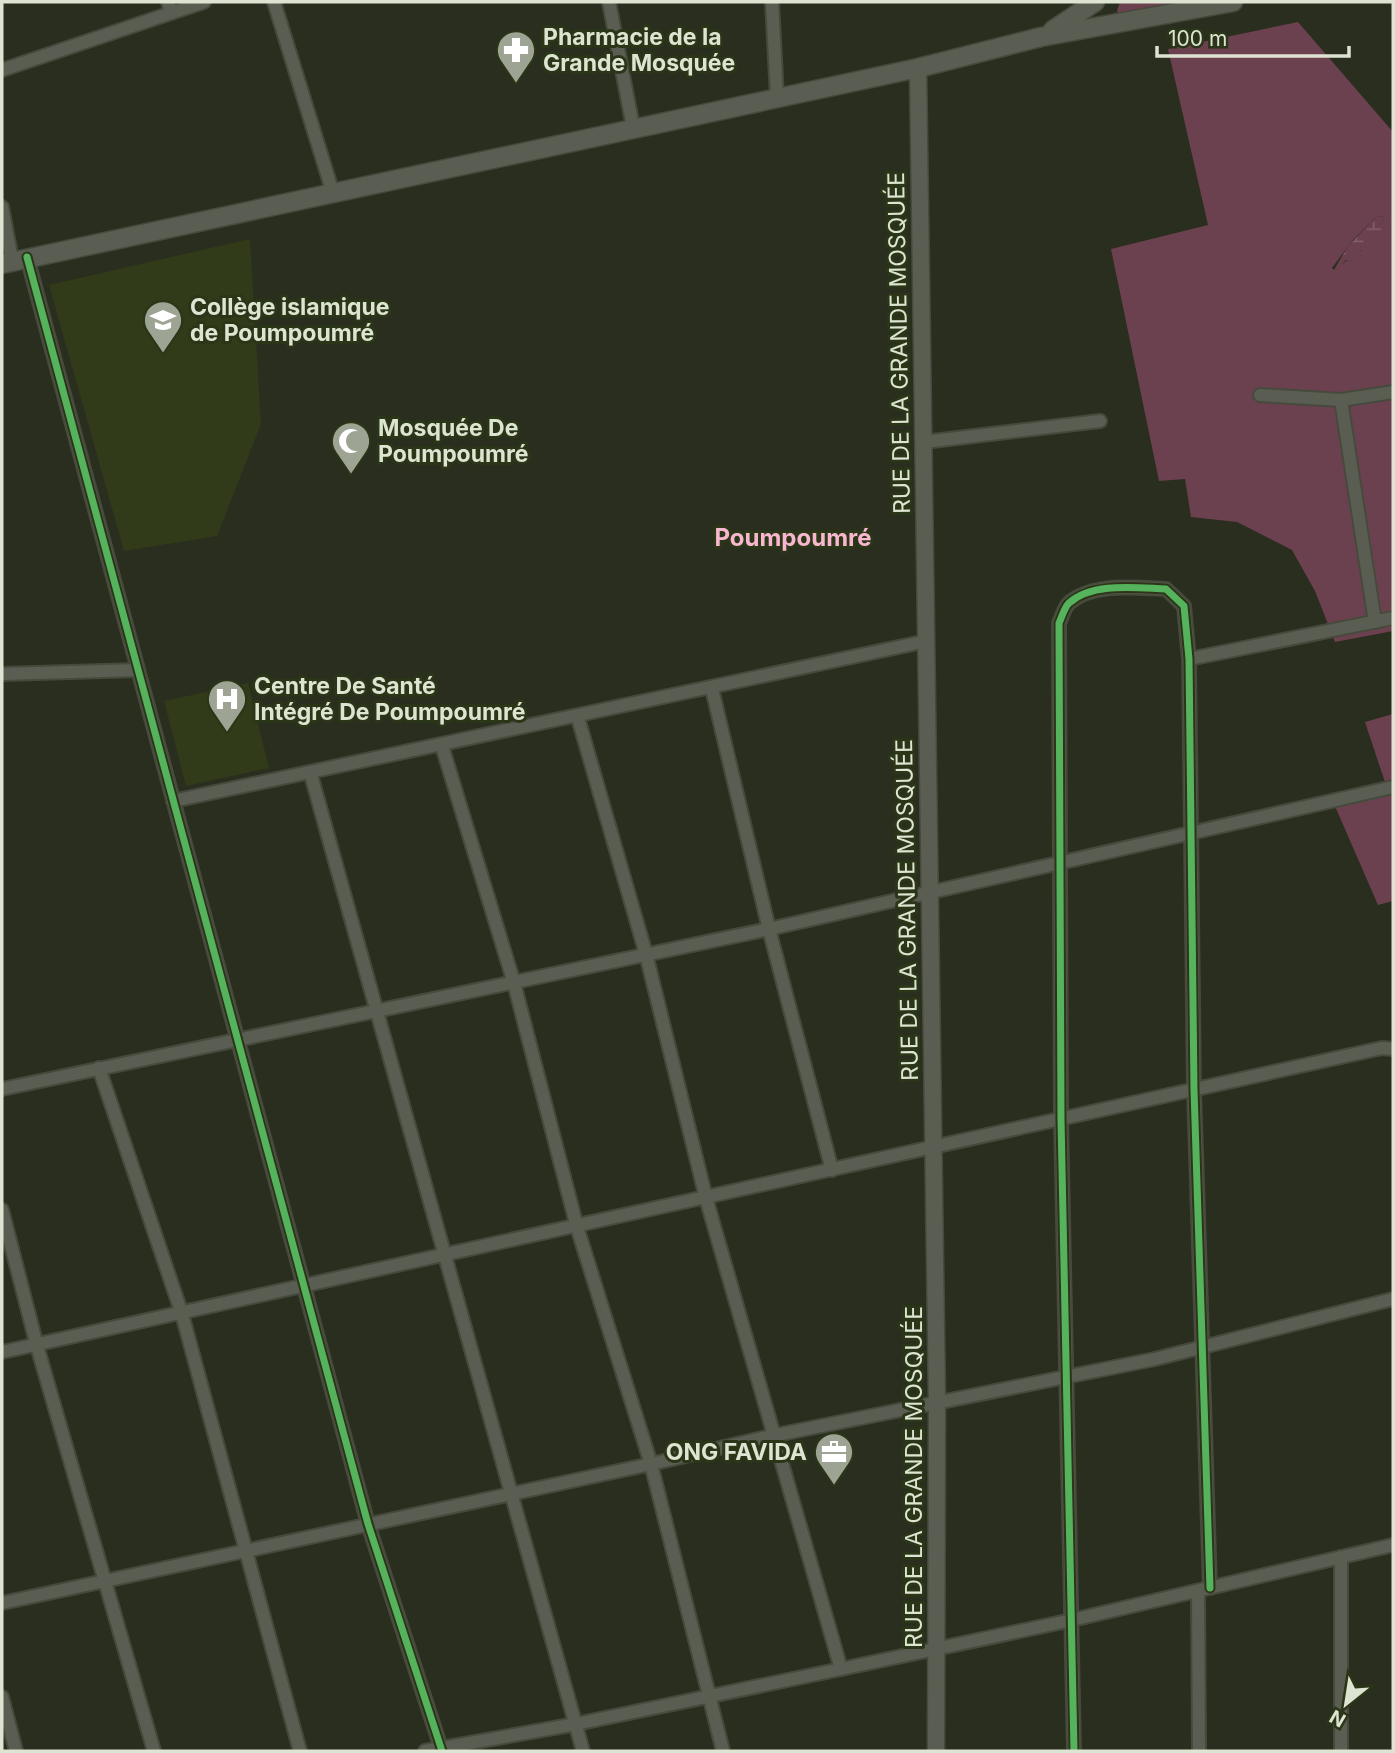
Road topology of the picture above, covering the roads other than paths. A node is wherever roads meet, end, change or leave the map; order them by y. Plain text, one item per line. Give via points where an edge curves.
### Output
1 (204, 2) edge
2 (274, 2) edge
3 (609, 2) edge
4 (772, 2) edge
5 (1095, 2) edge
6 (1229, 2) edge
7 (170, 8) edge
8 (1041, 37) junction
9 (918, 68) junction
10 (2, 70) edge
11 (777, 97) junction
12 (633, 127) junction
13 (333, 193) junction
14 (2, 207) edge
15 (13, 260) edge
16 (1393, 392) edge
17 (1260, 395) dead end
18 (1341, 400) junction
19 (1100, 421) dead end
20 (924, 442) junction
21 (1393, 618) edge
22 (1375, 622) junction
23 (927, 641) junction
24 (1189, 659) junction
25 (138, 670) junction
26 (2, 674) edge
27 (712, 689) junction
28 (578, 718) junction
29 (442, 746) junction
30 (311, 775) junction
31 (1393, 787) edge
32 (173, 802) junction
33 (1189, 834) junction
34 (1062, 863) junction
35 (929, 894) junction
36 (769, 929) junction
37 (646, 954) junction
38 (514, 984) junction
39 (377, 1013) junction
40 (238, 1040) junction
41 (1393, 1049) edge
42 (99, 1068) junction
43 (2, 1089) edge
44 (1194, 1090) junction
45 (1061, 1119) junction
46 (933, 1148) junction
47 (832, 1170) junction
48 (706, 1198) junction
49 (2, 1210) edge
50 (577, 1227) junction
51 (446, 1255) junction
52 (304, 1287) junction
53 (1393, 1299) edge
54 (182, 1314) junction
55 (37, 1346) junction
56 (1201, 1348) junction
57 (2, 1352) edge
58 (1067, 1377) junction
59 (937, 1401) junction
60 (775, 1434) junction
61 (651, 1464) junction
62 (512, 1494) junction
63 (368, 1524) junction
64 (1393, 1545) edge
65 (246, 1551) junction
66 (1341, 1557) junction
67 (105, 1581) junction
68 (1204, 1589) junction
69 (2, 1603) edge
70 (1072, 1620) junction
71 (938, 1648) junction
72 (841, 1669) junction
73 (710, 1696) junction
74 (2, 1697) edge
75 (576, 1724) junction
76 (442, 1749) edge
77 (16, 1751) edge
78 (154, 1751) edge
79 (300, 1751) edge
80 (425, 1751) edge
81 (583, 1751) edge
82 (723, 1751) edge
83 (936, 1751) edge
84 (1074, 1751) edge
85 (1199, 1751) edge
86 (1341, 1751) edge

1 - 7 street
2 - 13 street
3 - 12 street
4 - 11 street
5 - 8 main road
6 - 8 main road
7 - 10 street
8 - 9 main road
9 - 11 main road
9 - 20 street, RUE DE LA GRANDE MOSQUÉE
11 - 12 main road
12 - 13 main road
13 - 15 main road
14 - 15 street
15 - 25 street
16 - 18 street
17 - 18 street
18 - 22 street
19 - 20 street
20 - 23 street, RUE DE LA GRANDE MOSQUÉE
21 - 22 street
22 - 24 street
23 - 27 street
23 - 35 street, RUE DE LA GRANDE MOSQUÉE
24 - 33 street
24 - 34 street via 1184,606 1166,589 1123,587 1086,594 1067,604 1059,623
25 - 26 street
25 - 32 street
27 - 28 street
27 - 36 street
28 - 29 street
28 - 37 street
29 - 30 street
29 - 38 street
30 - 32 street
30 - 39 street
31 - 33 street
32 - 40 street
33 - 34 street
33 - 44 street
34 - 35 street
34 - 45 street
35 - 36 street
35 - 46 street, RUE DE LA GRANDE MOSQUÉE
36 - 37 street
36 - 47 street
37 - 38 street
37 - 48 street
38 - 39 street
38 - 50 street
39 - 40 street
39 - 51 street
40 - 42 street
40 - 52 street
41 - 44 street
42 - 43 street
42 - 54 street
44 - 45 street
44 - 56 street
45 - 46 street
45 - 58 street
46 - 47 street
46 - 59 street, RUE DE LA GRANDE MOSQUÉE
47 - 48 street
48 - 50 street
48 - 60 street
49 - 55 street
50 - 51 street
50 - 61 street
51 - 52 street
51 - 62 street
52 - 54 street
52 - 63 street
53 - 56 street
54 - 55 street
54 - 65 street
55 - 57 street
55 - 67 street
56 - 58 street
56 - 68 street
58 - 59 street
58 - 70 street
59 - 60 street
59 - 71 street, RUE DE LA GRANDE MOSQUÉE
60 - 61 street
60 - 72 street
61 - 62 street
61 - 73 street
62 - 63 street
62 - 75 street
63 - 65 street
63 - 76 street
64 - 66 street
65 - 67 street
65 - 79 street
66 - 68 street
66 - 86 street
67 - 69 street
67 - 78 street
68 - 70 street
68 - 85 street
70 - 71 street
70 - 84 street
71 - 72 street
71 - 83 street, RUE DE LA GRANDE MOSQUÉE
72 - 73 street
73 - 75 street
73 - 82 street
74 - 77 street
75 - 76 street
75 - 81 street
76 - 80 street

